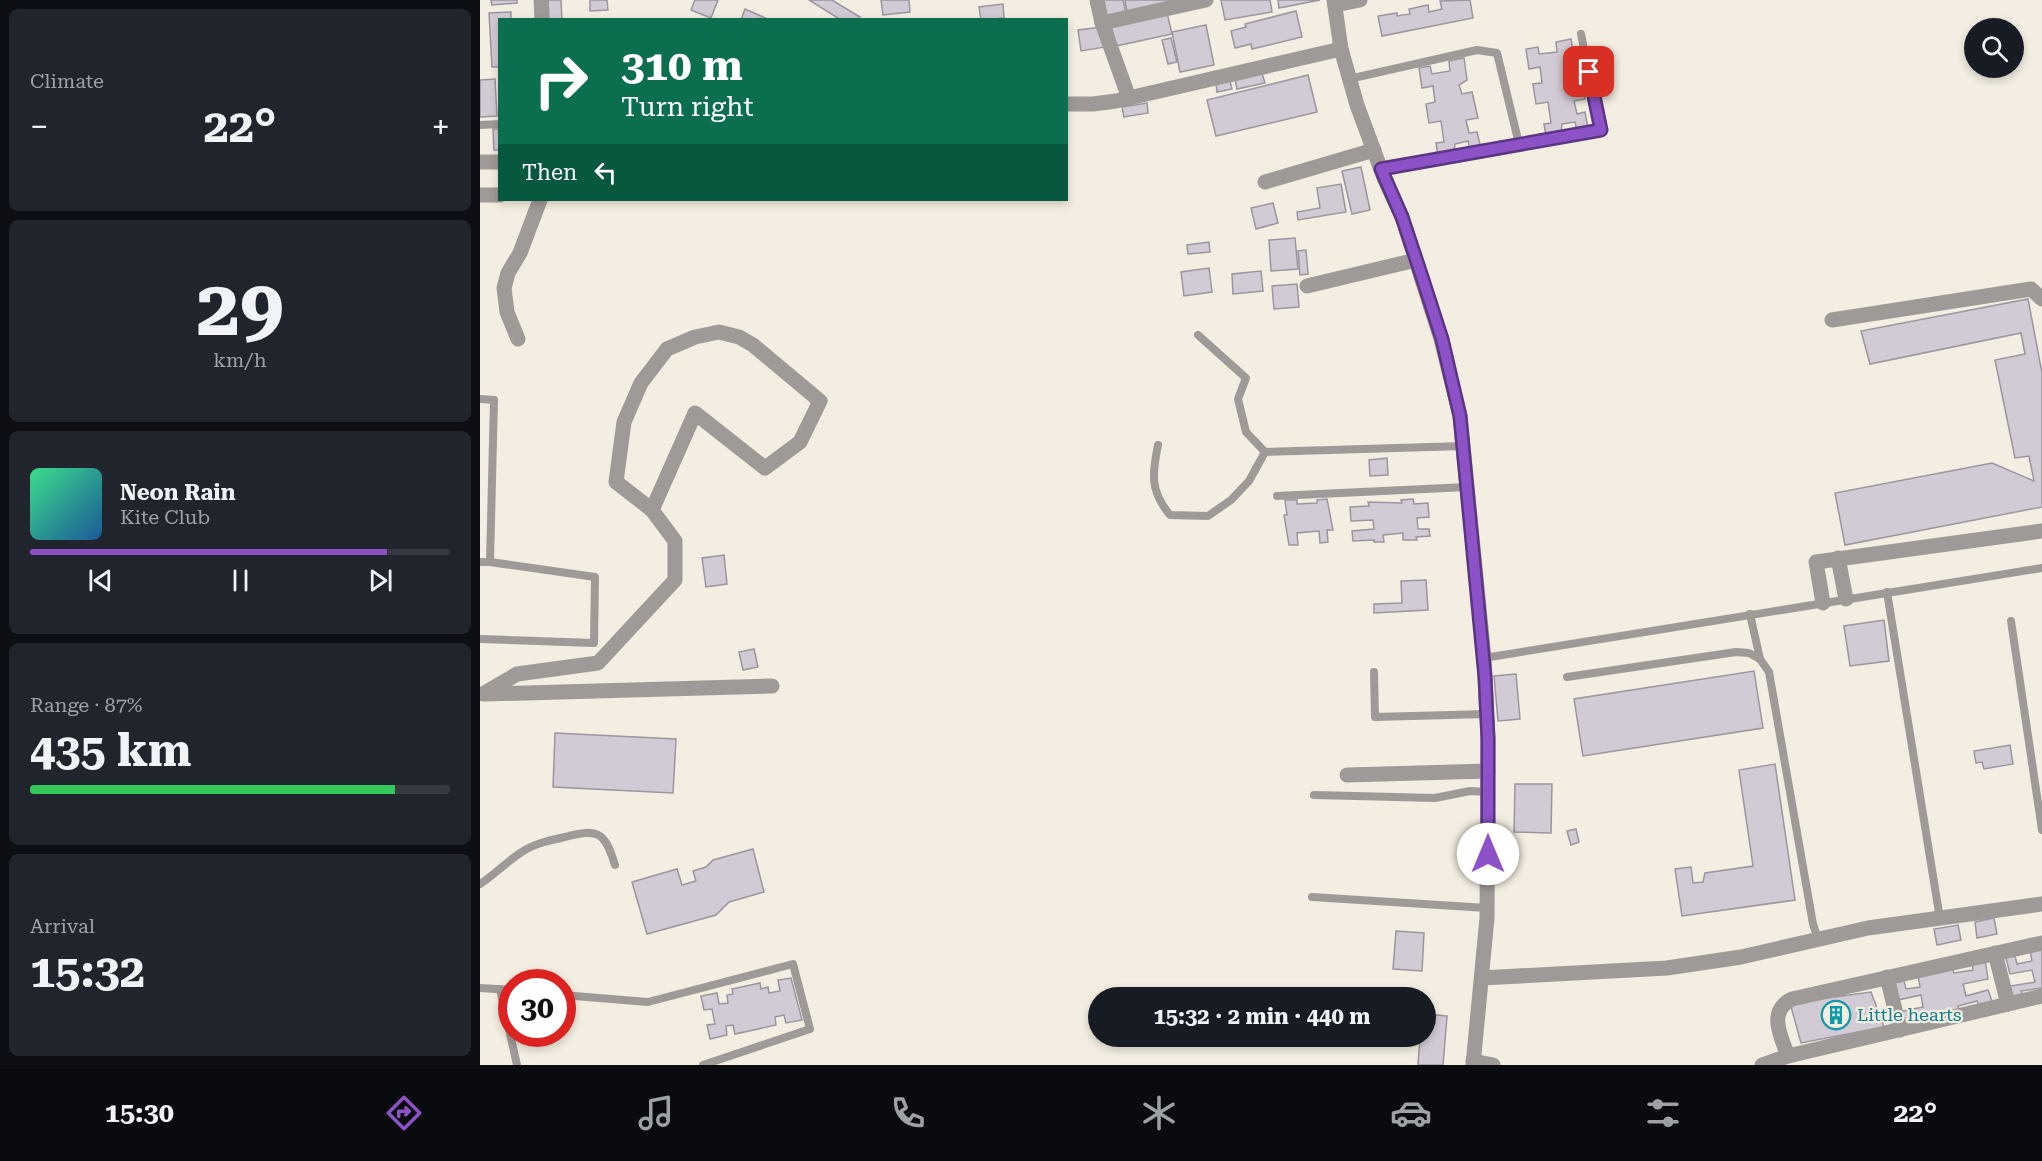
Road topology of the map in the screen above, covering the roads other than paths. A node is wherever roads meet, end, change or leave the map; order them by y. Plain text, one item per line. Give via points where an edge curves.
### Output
1 (541, 0) edge
2 (1097, 0) edge
3 (1206, 0) edge
4 (1360, 0) edge
5 (1335, 3) edge
6 (542, 18) edge
7 (1102, 23) junction
8 (1581, 34) dead end
9 (1341, 50) junction
10 (1349, 79) junction
11 (1130, 98) junction
12 (1068, 104) edge
13 (480, 124) edge
14 (498, 124) edge
15 (1519, 144) junction
16 (1374, 150) junction
17 (480, 162) edge
18 (498, 162) edge
19 (1381, 169) junction
20 (1265, 182) dead end
21 (480, 195) edge
22 (498, 195) edge
23 (540, 201) edge
24 (1416, 260) junction
25 (1307, 286) dead end
26 (2042, 299) edge
27 (1832, 320) dead end
28 (1198, 335) dead end
29 (518, 339) dead end
30 (480, 399) edge
31 (1158, 445) dead end
32 (1464, 446) junction
33 (1265, 452) junction
34 (1467, 487) junction
35 (1277, 496) dead end
36 (652, 510) junction
37 (2042, 531) edge
38 (1838, 558) junction
39 (480, 562) edge
40 (490, 562) junction
41 (2042, 568) edge
42 (1887, 592) junction
43 (1846, 599) junction
44 (1823, 603) junction
45 (1750, 614) junction
46 (2011, 621) dead end
47 (480, 639) edge
48 (1484, 658) junction
49 (1760, 659) junction
50 (1374, 672) dead end
51 (1567, 677) dead end
52 (772, 686) dead end
53 (481, 694) edge
54 (1487, 714) junction
55 (1488, 771) junction
56 (1347, 775) dead end
57 (1488, 792) junction
58 (1314, 795) dead end
59 (2042, 830) edge
60 (615, 865) dead end
61 (480, 884) edge
62 (1312, 897) dead end
63 (2042, 904) edge
64 (1487, 908) junction
65 (1940, 919) junction
66 (1818, 939) junction
67 (2042, 943) edge
68 (1995, 953) junction
69 (1887, 977) junction
70 (1482, 978) junction
71 (480, 988) edge
72 (498, 989) edge
73 (576, 996) edge
74 (2042, 996) edge
75 (2008, 1004) junction
76 (1900, 1030) junction
77 (513, 1047) edge
78 (1788, 1056) junction
79 (1473, 1063) edge
80 (517, 1065) edge
81 (703, 1065) edge
82 (1493, 1065) edge
83 (1762, 1065) edge

1 - 6 street
2 - 7 street
3 - 7 street
4 - 5 street
5 - 9 street
7 - 11 street
8 - 15 lane via 1601,130
9 - 10 street
9 - 11 street
10 - 15 lane via 1477,50 1497,53
10 - 16 street
11 - 12 street
13 - 14 lane
15 - 19 lane
16 - 19 street
16 - 20 street
17 - 18 street
19 - 24 street
21 - 22 street
23 - 29 street via 504,288 507,312
24 - 25 street
24 - 32 street via 1454,384
26 - 27 street via 2031,289
28 - 33 lane via 1246,378 1238,399 1246,432
30 - 40 lane via 494,400
31 - 33 lane via 1152,472 1158,501 1170,515 1208,516 1249,481
32 - 33 lane
32 - 34 street
34 - 35 lane
34 - 48 street
36 - 36 street via 616,482 624,422 641,383 667,349 719,332 739,337 820,401 800,442 765,468 695,413
36 - 53 street via 675,541 675,580 598,663 517,674
37 - 38 street
38 - 43 street
38 - 44 street via 1816,562
39 - 40 lane
40 - 47 lane via 596,577 594,643
41 - 42 lane
42 - 43 lane
42 - 65 lane
43 - 44 lane
44 - 45 lane
45 - 48 lane
45 - 49 lane
46 - 59 lane
48 - 54 street
49 - 51 lane via 1749,653 1714,655
49 - 66 lane via 1771,680
50 - 54 lane via 1375,717
52 - 53 street
54 - 55 street
55 - 56 street
55 - 57 street
57 - 58 lane via 1470,791 1435,798
57 - 64 street
60 - 61 lane via 601,837 582,832 523,851
62 - 64 lane
63 - 65 street
64 - 70 street
65 - 66 street
66 - 70 street via 1741,957 1667,968
67 - 68 street
68 - 69 street
68 - 75 street
69 - 76 street
69 - 78 street via 1787,1000 1776,1025
70 - 79 street
71 - 72 lane
73 - 81 lane via 648,1002 793,964 810,1029
74 - 75 street
75 - 76 street
76 - 78 street
77 - 80 lane
78 - 83 street
79 - 82 street

